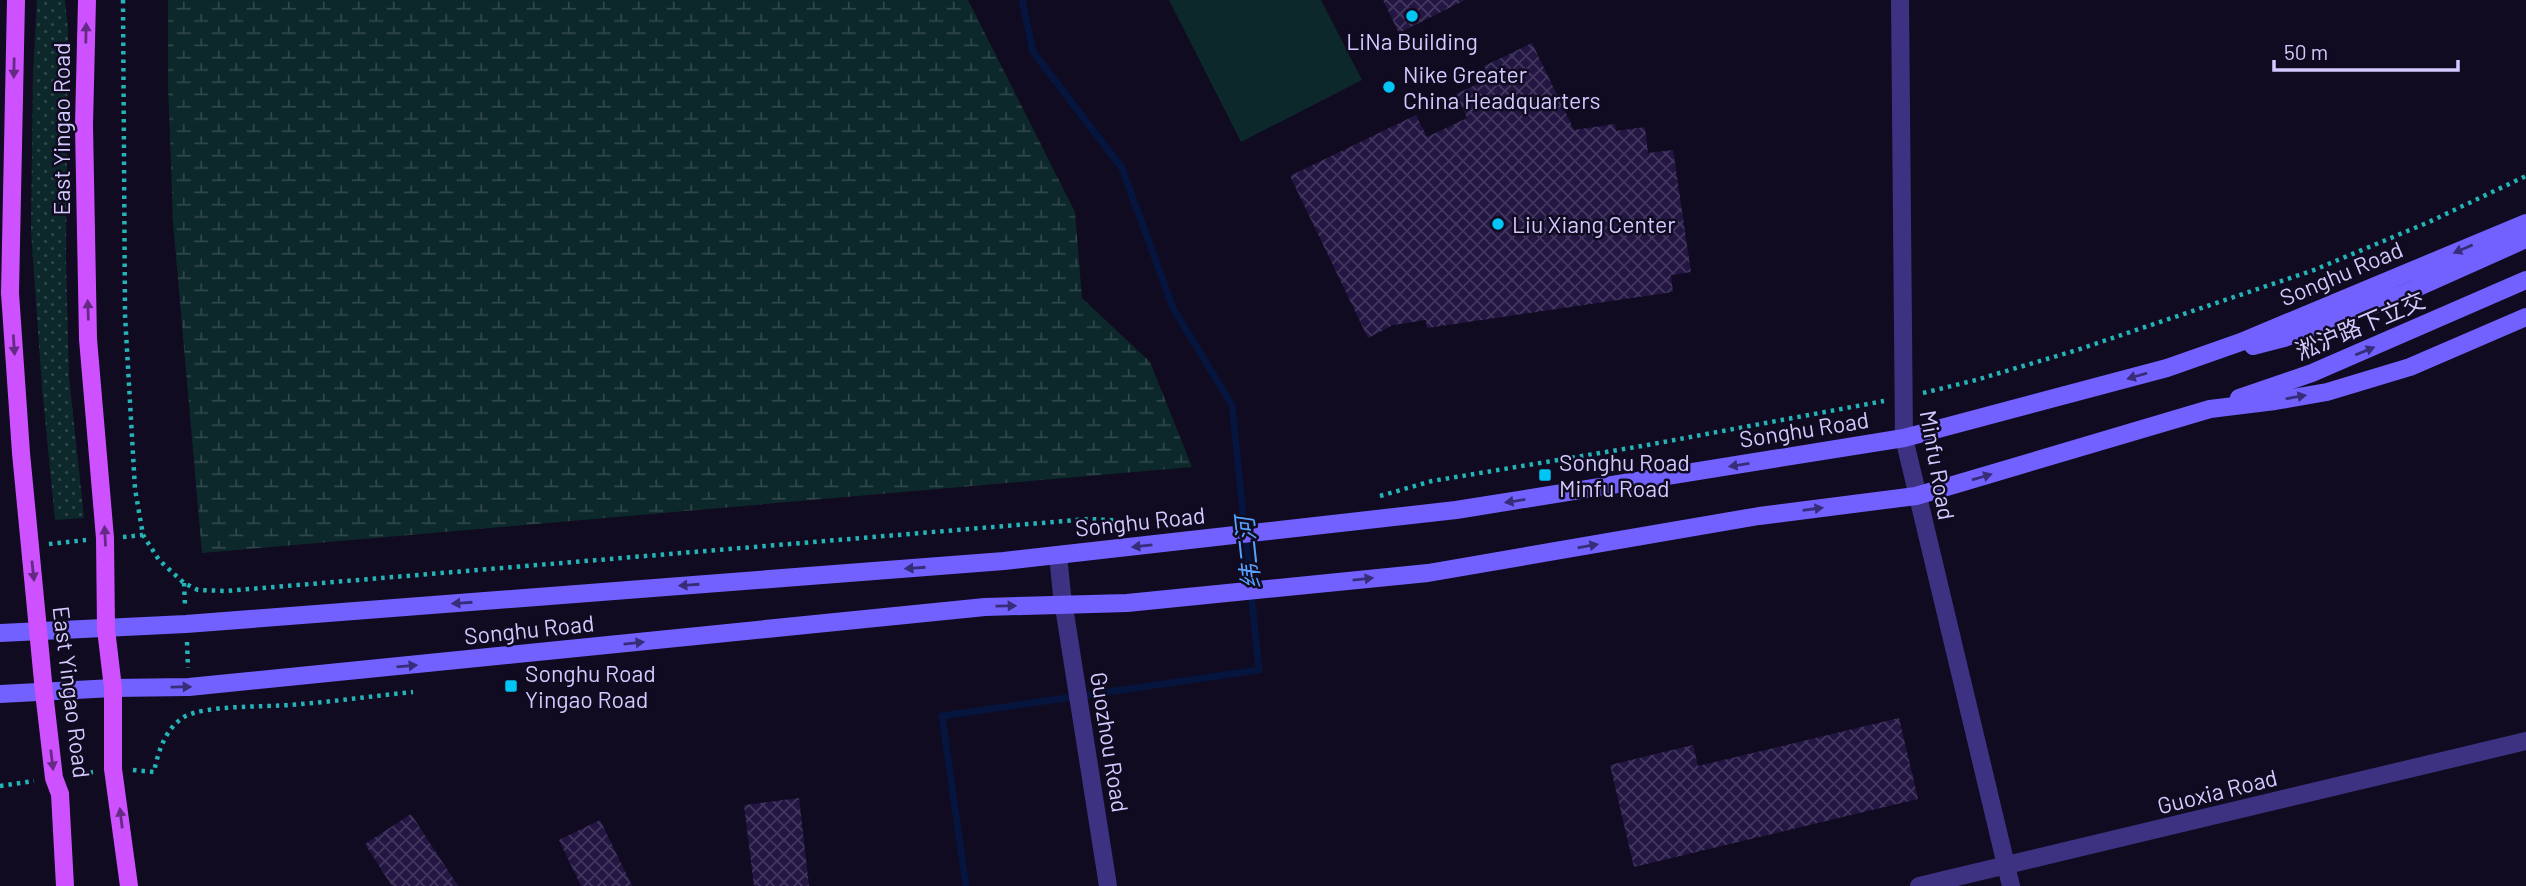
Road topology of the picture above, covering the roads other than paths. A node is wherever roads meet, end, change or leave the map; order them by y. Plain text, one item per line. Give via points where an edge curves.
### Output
1 (16, 0) edge
2 (87, 0) edge
3 (1900, 0) edge
4 (2526, 223) edge
5 (2526, 239) edge
6 (2526, 279) edge
7 (2526, 317) edge
8 (2167, 368) junction
9 (2210, 409) junction
10 (1903, 438) junction
11 (1916, 496) junction
12 (1058, 555) junction
13 (1063, 606) junction
14 (106, 629) junction
15 (39, 631) junction
16 (0, 633) edge
17 (113, 688) junction
18 (44, 692) junction
19 (0, 694) edge
20 (2526, 741) edge
21 (2006, 867) junction
22 (65, 886) edge
23 (129, 886) edge
24 (1108, 886) edge
25 (1919, 886) edge
26 (2011, 886) edge

1 -> 15 main road, East Yingao Road via 10,293
14 -> 2 main road, East Yingao Road via 105,538 88,339 83,125
3 - 10 street, Minfu Road
4 -> 8 main road, Songhu Road via 2241,342
5 - 8 main road, 淞沪路下立交 via 2405,293 2284,338
9 -> 6 main road, 淞沪路下立交 via 2312,373
9 -> 7 main road, Songhu Road via 2327,392 2410,366
8 -> 10 main road, Songhu Road
11 -> 9 main road, Songhu Road
10 - 11 street, Minfu Road
10 -> 12 main road, Songhu Road via 1456,510
13 -> 11 main road, Songhu Road via 1428,573 1759,516
11 - 21 street, Minfu Road
12 - 13 street, Songhu Road
12 -> 14 main road, Songhu Road
17 -> 13 main road, Songhu Road via 190,687 985,607
13 - 24 street, Guozhou Road
14 - 15 main road, Songhu Road
14 - 17 main road, East Yingao Road
15 - 16 main road, Songhu Road
15 - 18 main road, East Yingao Road
17 - 18 main road, Songhu Road
23 -> 17 main road, East Yingao Road via 113,769
18 - 19 main road, Songhu Road
18 -> 22 main road, East Yingao Road via 60,794
20 - 21 street, Guoxia Road
21 - 25 street, Guoxia Road
21 - 26 street, Minfu Road

